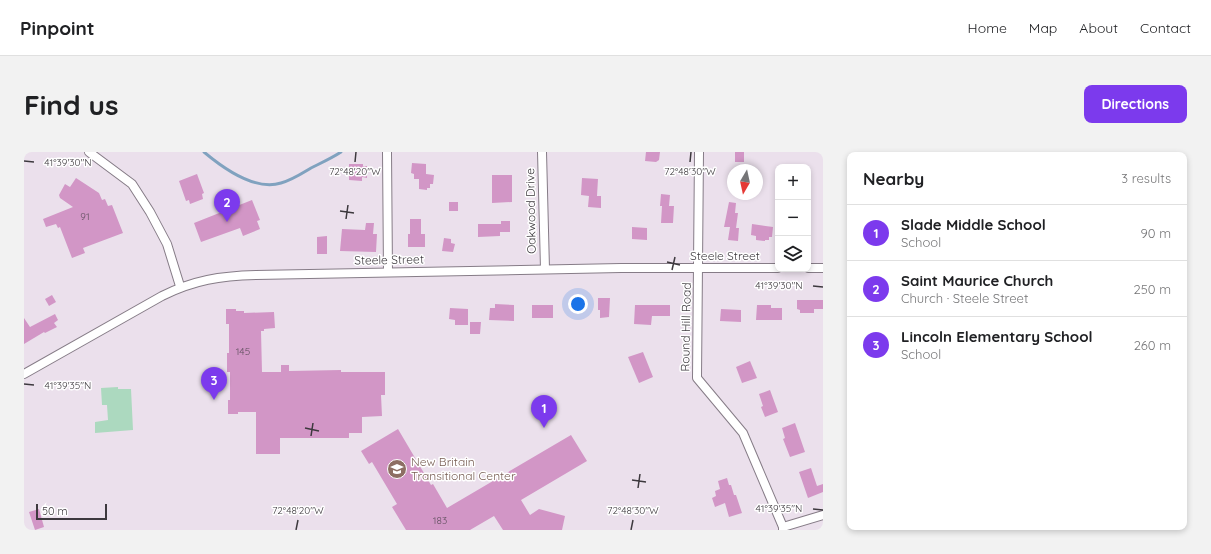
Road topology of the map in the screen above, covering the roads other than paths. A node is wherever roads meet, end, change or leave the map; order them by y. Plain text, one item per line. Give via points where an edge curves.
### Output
1 (89, 152) edge
2 (387, 152) edge
3 (542, 152) edge
4 (699, 152) edge
5 (698, 268) junction
6 (775, 268) edge
7 (811, 268) edge
8 (823, 268) edge
9 (545, 269) junction
10 (388, 272) junction
11 (180, 286) junction
12 (24, 374) edge
13 (823, 515) edge
14 (783, 528) edge

1 - 11 street via 132,184 167,244
2 - 10 street
3 - 9 street, Oakwood Drive
4 - 5 street, Round Hill Road
5 - 6 street, Steele Street
5 - 9 street, Steele Street
5 - 14 street, Round Hill Road via 697,378 743,432
7 - 8 street
9 - 10 street, Steele Street
10 - 11 street, Steele Street via 233,276
11 - 12 street, Steele Street
13 - 14 street

